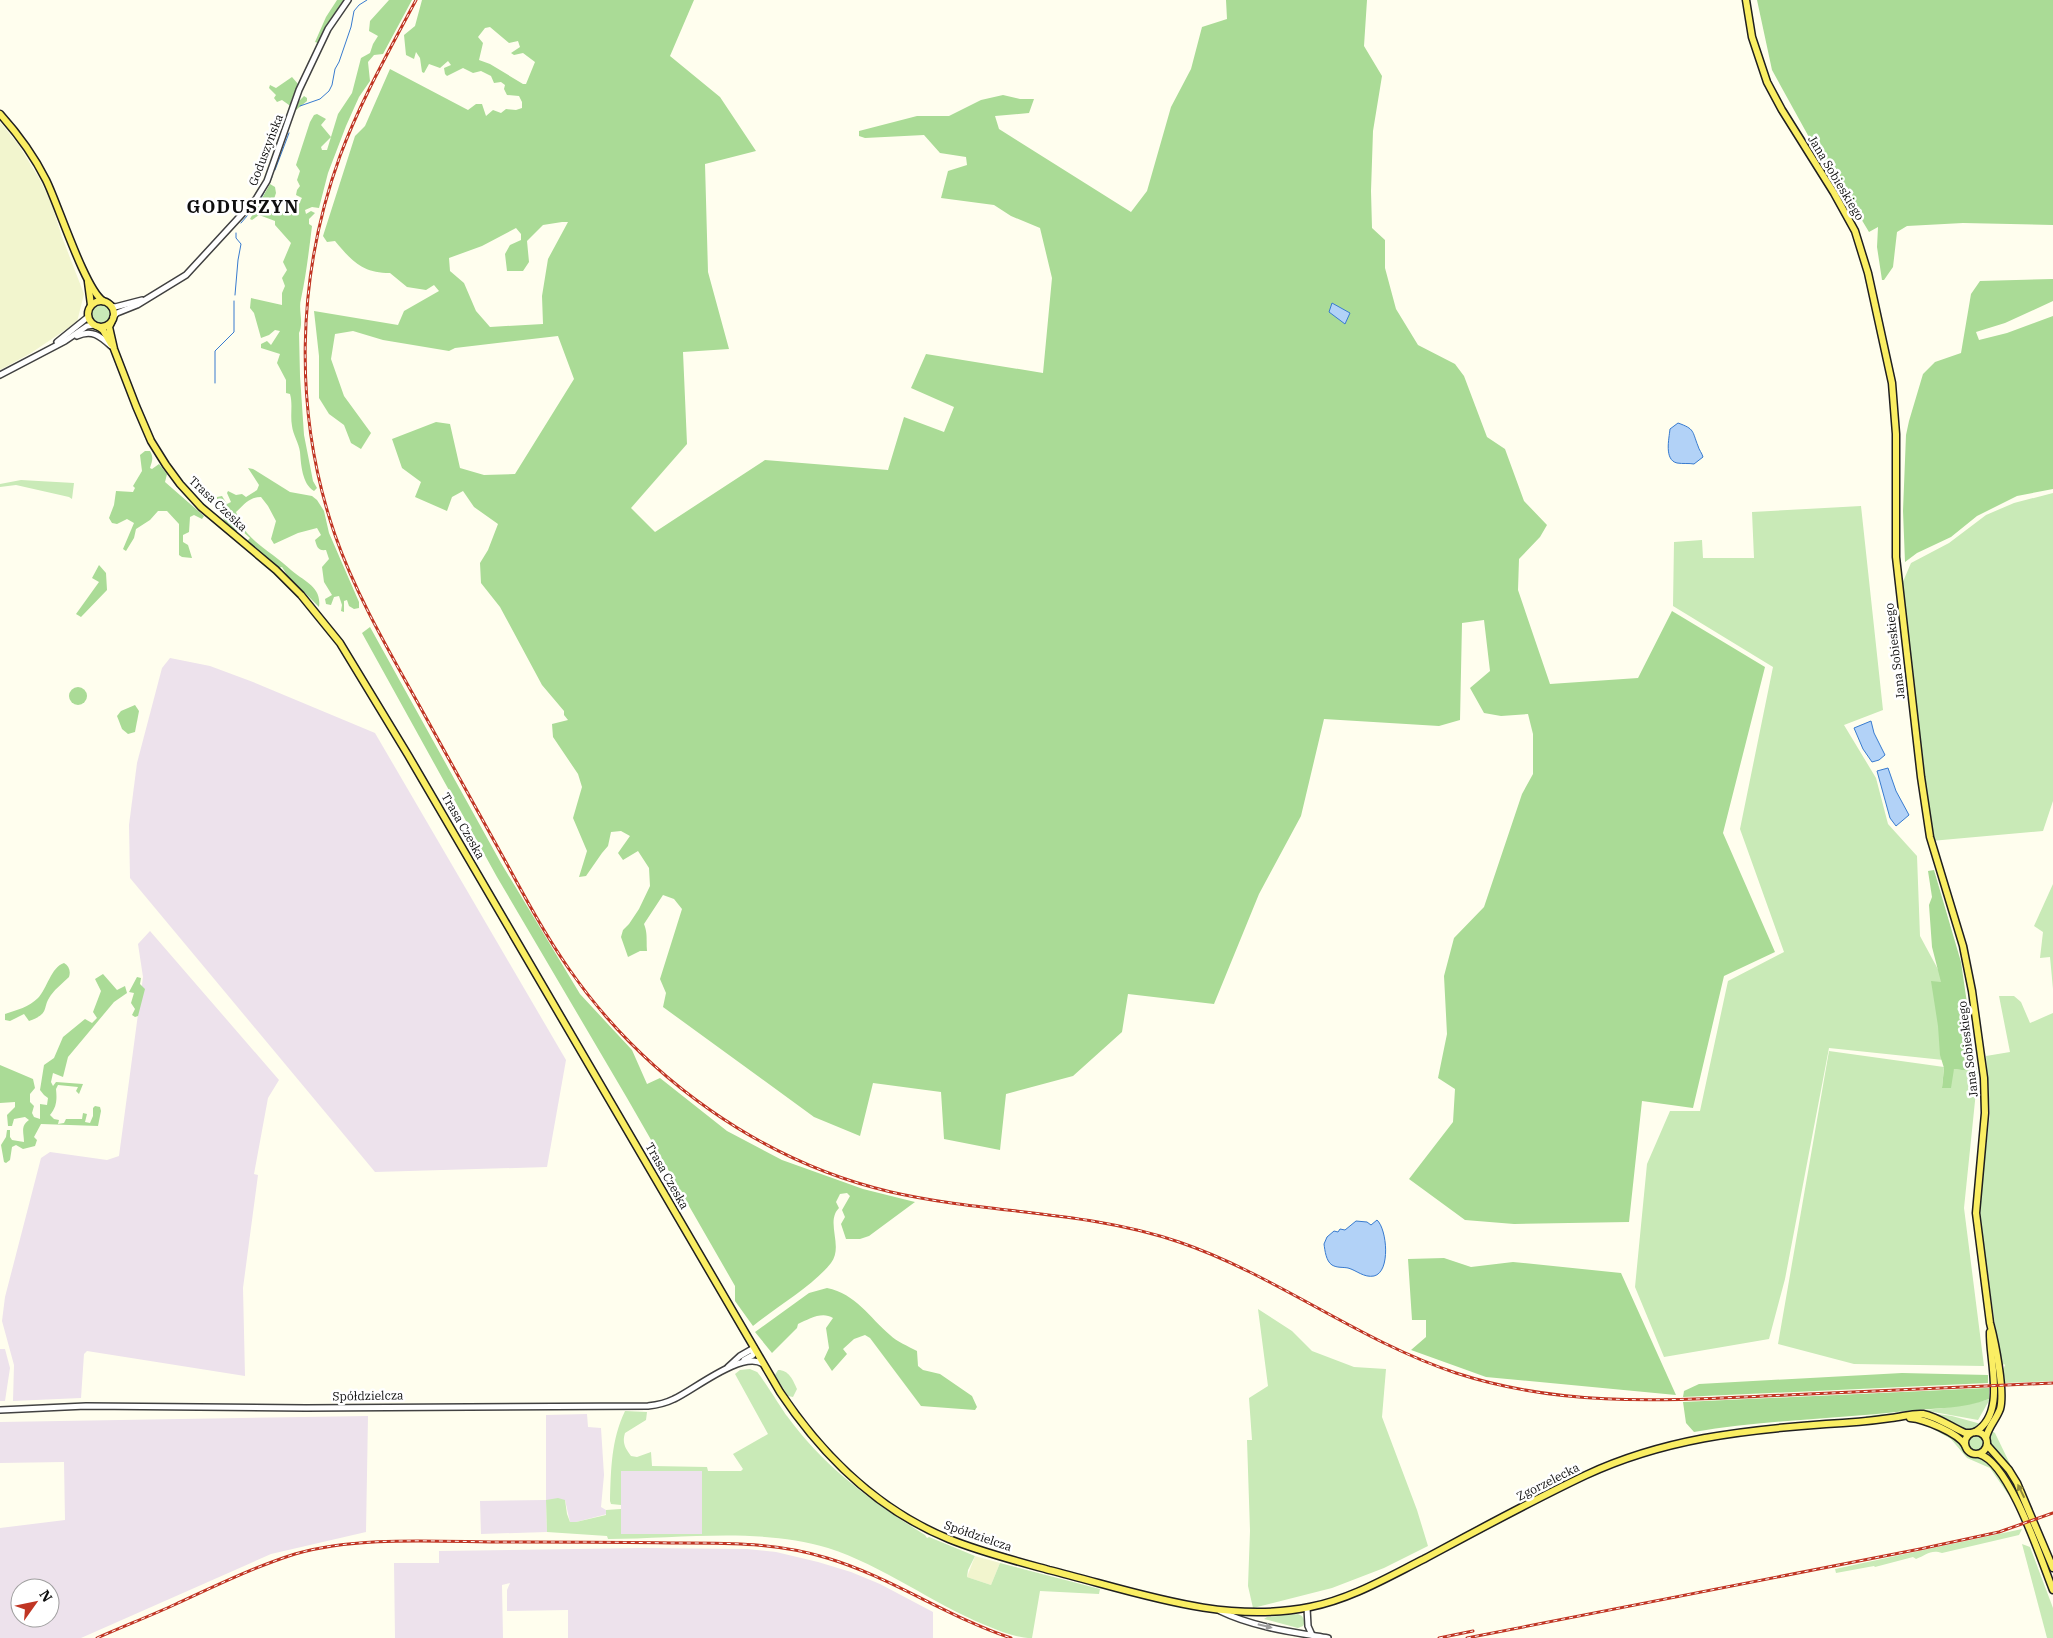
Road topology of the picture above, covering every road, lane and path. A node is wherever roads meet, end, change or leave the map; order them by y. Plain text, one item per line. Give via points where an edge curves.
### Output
1 (348, 0) edge
2 (1746, 0) edge
3 (0, 114) edge
4 (87, 279) junction
5 (145, 299) junction
6 (103, 301) junction
7 (91, 305) junction
8 (111, 306) junction
9 (88, 318) junction
10 (112, 320) junction
11 (96, 326) junction
12 (65, 341) junction
13 (114, 349) junction
14 (48, 350) junction
15 (0, 375) edge
16 (1990, 1323) junction
17 (754, 1348) junction
18 (742, 1362) junction
19 (764, 1365) junction
20 (726, 1369) junction
21 (0, 1410) edge
22 (1901, 1417) junction
23 (1973, 1433) junction
24 (1986, 1438) junction
25 (1965, 1445) junction
26 (1987, 1445) junction
27 (1979, 1454) junction
28 (2053, 1568) edge
29 (2053, 1590) edge
30 (1307, 1608) junction
31 (1219, 1611) junction
32 (1312, 1635) junction
33 (1328, 1638) edge

1 - 5 street, Goduszyńska via 328,29 302,83 261,192 186,275
2 - 16 main road, Jana Sobieskiego via 1752,37 1767,82 1855,231 1868,273 1892,383 1896,434 1896,557 1921,777 1930,837 1965,951 1983,1068 1985,1113 1976,1213
3 - 4 main road via 44,175
4 - 6 main road
4 - 7 main road
5 - 8 street, Goduszyńska
5 - 10 street, Goduszyńska via 117,313
6 - 7 main road
6 - 8 main road
7 - 9 main road
8 - 10 main road
9 - 11 main road
9 - 14 street
10 - 11 main road via 105,326
10 - 13 main road, Trasa Czeska via 109,327
11 - 12 street via 87,326
11 - 13 main road, Trasa Czeska via 104,330
12 - 13 street via 90,333 100,336
12 - 14 street
13 - 17 main road, Trasa Czeska via 147,432 180,484 210,516 302,595 345,650
14 - 15 street
16 - 23 main road, Jana Sobieskiego via 1994,1401 1989,1416
16 - 24 main road, Jana Sobieskiego via 2001,1399 1998,1415
17 - 18 street, Spółdzielcza via 752,1355
17 - 19 main road, Spółdzielcza
17 - 20 street, Spółdzielcza
18 - 19 street via 756,1360
18 - 20 street, Spółdzielcza
19 - 31 main road, Spółdzielcza via 792,1409 824,1448 874,1495 917,1523 950,1540 1025,1564
20 - 21 street, Spółdzielcza via 672,1400 648,1406 86,1406
22 - 23 main road, Zgorzelecka via 1914,1414 1929,1416 1965,1433
22 - 25 main road, Zgorzelecka via 1926,1421 1961,1439
22 - 30 main road, Zgorzelecka via 1745,1430 1654,1449 1583,1477 1362,1590
23 - 24 main road via 1981,1433
23 - 25 main road via 1965,1440
24 - 26 main road
25 - 27 main road via 1970,1452
26 - 27 main road
28 -> 26 main road via 2017,1483
27 - 29 main road via 1997,1467 2012,1490
30 - 31 main road, Zgorzelecka via 1255,1613
30 - 32 street
31 -> 32 street via 1237,1619
32 - 33 street

